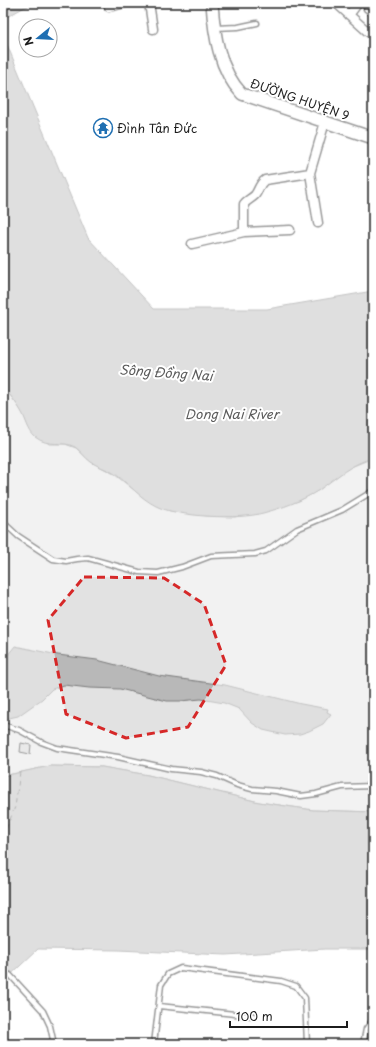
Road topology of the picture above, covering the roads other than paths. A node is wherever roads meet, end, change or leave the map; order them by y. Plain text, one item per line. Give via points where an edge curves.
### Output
1 (125, 3) edge
2 (149, 3) edge
3 (212, 3) edge
4 (336, 3) edge
5 (358, 3) edge
6 (368, 3) edge
7 (109, 7) dead end
8 (371, 13) dead end
9 (349, 15) junction
10 (257, 23) dead end
11 (215, 28) junction
12 (153, 29) dead end
13 (368, 32) dead end
14 (325, 122) junction
15 (373, 138) edge
16 (310, 173) junction
17 (318, 223) dead end
18 (290, 230) dead end
19 (244, 232) junction
20 (192, 244) dead end
21 (373, 491) edge
22 (3, 522) edge
23 (3, 725) edge
24 (373, 786) edge
25 (10, 975) dead end
26 (159, 1006) junction
27 (254, 1016) dead end
28 (373, 1020) edge
29 (54, 1044) edge
30 (154, 1044) edge
31 (307, 1044) edge
32 (363, 1044) edge

1 - 7 street
2 - 12 street
3 - 11 street, ĐƯỜNG HUYỆN 9
4 - 9 street
5 - 9 street
6 - 8 lane via 366,9
9 - 13 street
10 - 11 lane
11 - 14 street, ĐƯỜNG HUYỆN 9 via 225,69 242,94
14 - 15 street, ĐƯỜNG HUYỆN 9
14 - 16 street
16 - 17 street
16 - 19 street via 272,178 262,183 254,196 244,204
18 - 19 street
19 - 20 street
21 - 22 lane via 342,510 297,529 266,551 211,556 158,573 139,572 88,558 66,561 53,559 18,536
23 - 24 lane via 57,748 118,757 171,770 201,772 252,789 301,796 342,787
25 - 29 lane via 43,1011
26 - 27 lane
26 - 30 lane
26 - 31 lane via 161,985 168,974 181,968 281,981 296,986 306,998
28 - 32 lane via 366,1029

